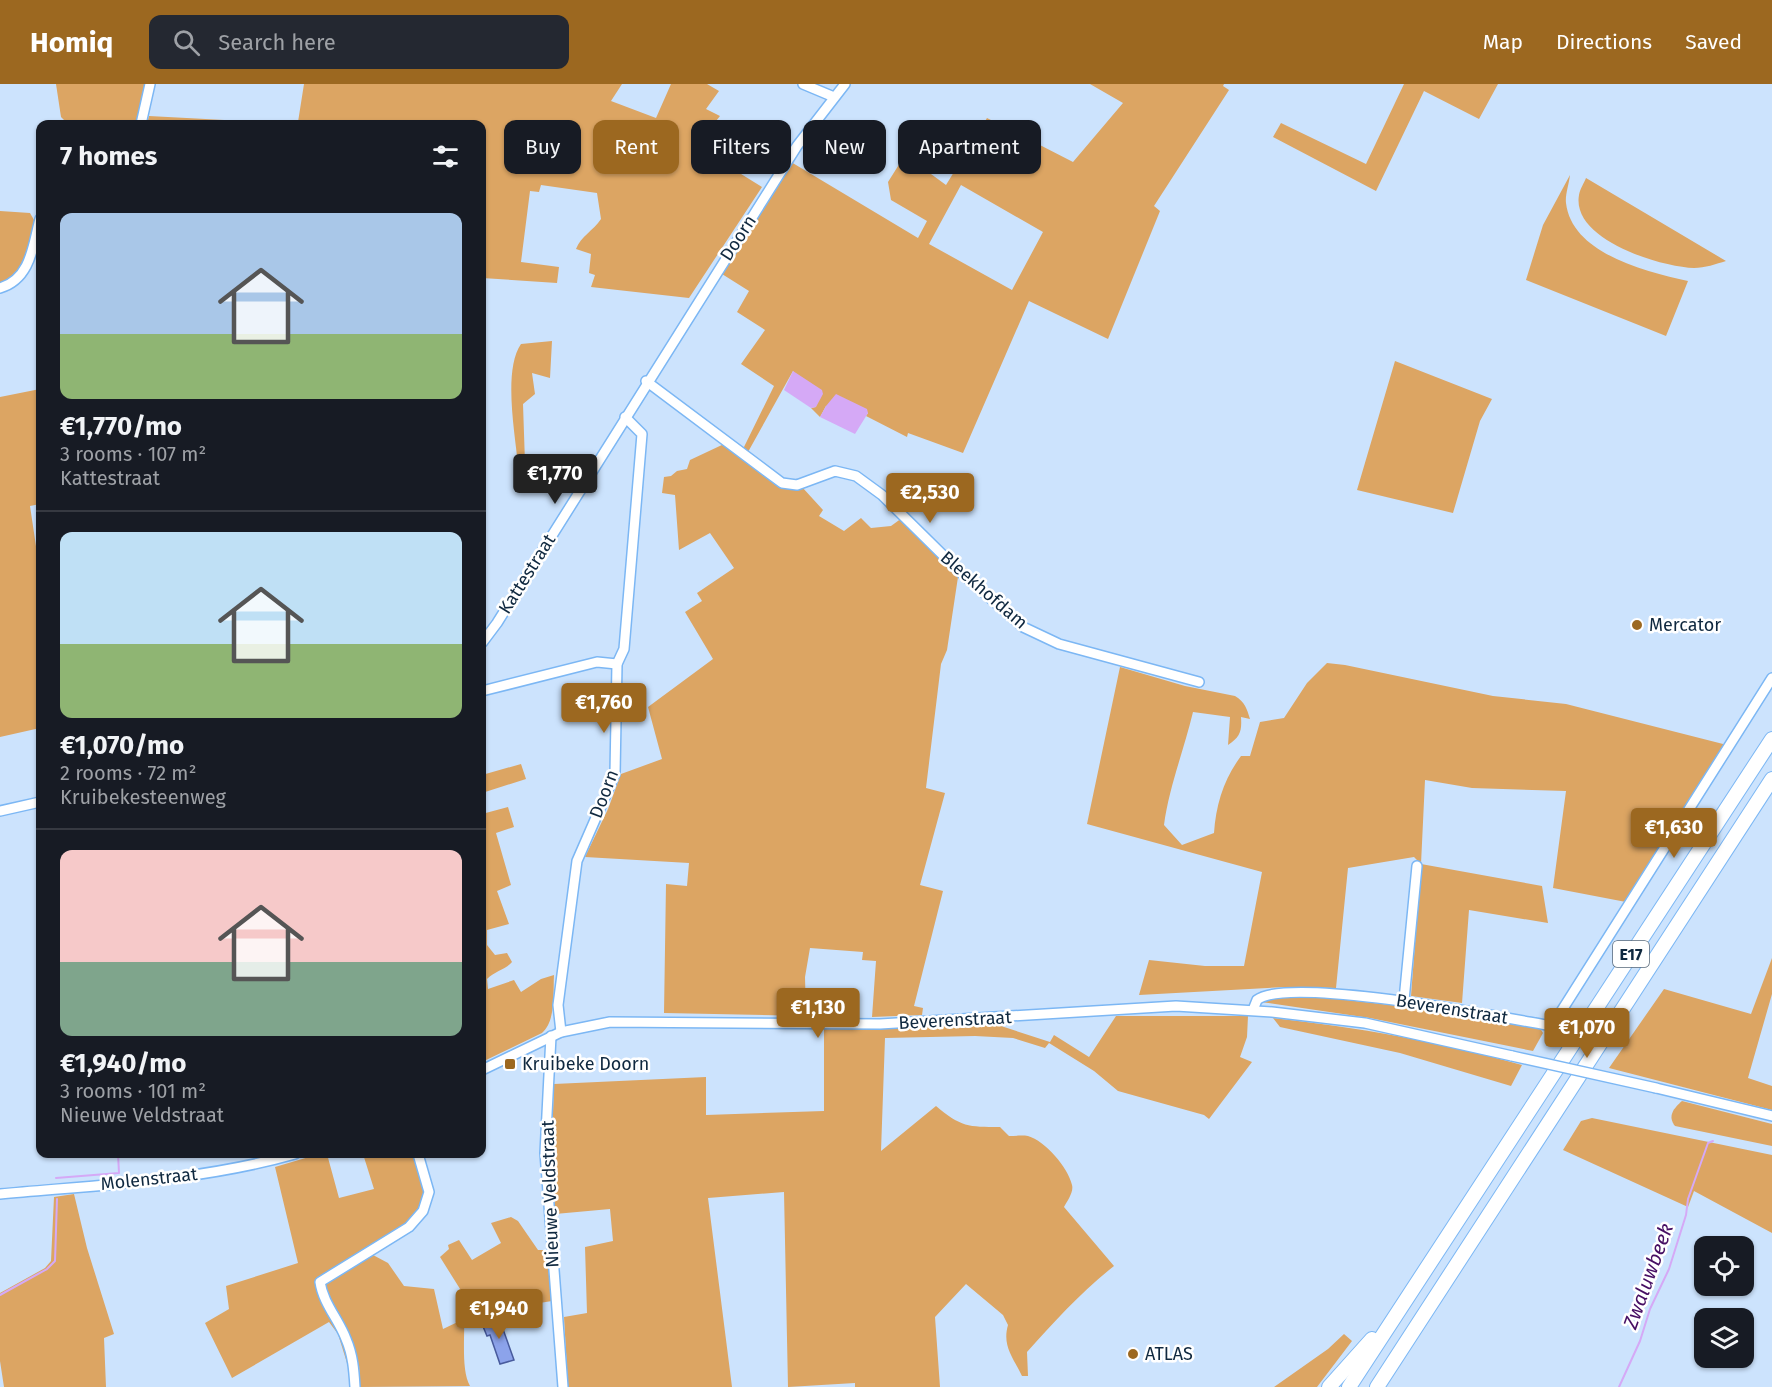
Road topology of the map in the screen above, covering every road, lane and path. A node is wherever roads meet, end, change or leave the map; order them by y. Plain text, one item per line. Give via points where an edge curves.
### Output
1 (150, 84) edge
2 (803, 84) edge
3 (845, 84) edge
4 (834, 97) junction
5 (142, 120) edge
6 (36, 236) edge
7 (0, 288) edge
8 (646, 381) junction
9 (625, 417) junction
10 (486, 637) edge
11 (617, 663) junction
12 (1772, 678) edge
13 (1199, 682) dead end
14 (486, 690) edge
15 (1772, 740) edge
16 (1772, 779) edge
17 (36, 803) edge
18 (0, 811) edge
19 (1417, 866) dead end
20 (1404, 1000) junction
21 (1253, 1010) junction
22 (561, 1032) junction
23 (551, 1036) junction
24 (486, 1069) edge
25 (1772, 1116) edge
26 (280, 1158) edge
27 (419, 1158) edge
28 (0, 1194) edge
29 (1392, 1318) junction
30 (355, 1387) edge
31 (563, 1387) edge
32 (1329, 1387) edge
33 (1349, 1387) edge
34 (1377, 1387) edge

1 - 5 street
2 - 4 street
3 - 4 street, Doorn
4 - 8 street, Doorn via 797,146
6 - 7 street via 22,274
8 - 9 street, Kattestraat
8 - 13 street, Bleekhofdam via 783,483 797,485 835,471 863,481 1023,627 1059,644
9 - 10 street, Kattestraat
9 - 11 street, Doorn via 642,434 624,649
11 - 14 street via 597,662
11 - 22 street, Doorn via 615,774 577,861 558,1005
12 - 20 street, Beverenstraat via 1552,1026
15 - 29 highway, E17
16 - 34 highway, E17
17 - 18 street
19 - 20 street
20 - 21 street, Beverenstraat via 1339,994 1268,994 1257,1000
21 - 22 street, Beverenstraat via 1119,1008 880,1024 610,1022
21 - 25 street, Beverenstraat, bridge via 1365,1023
22 - 23 street, Beverenstraat
23 - 24 street
23 - 31 street, Nieuwe Veldstraat via 545,1153
26 - 28 street, Molenstraat via 184,1176
27 - 30 street via 429,1192 423,1211 409,1227 320,1282 321,1292 347,1340
29 - 32 highway
29 - 33 highway, E17

